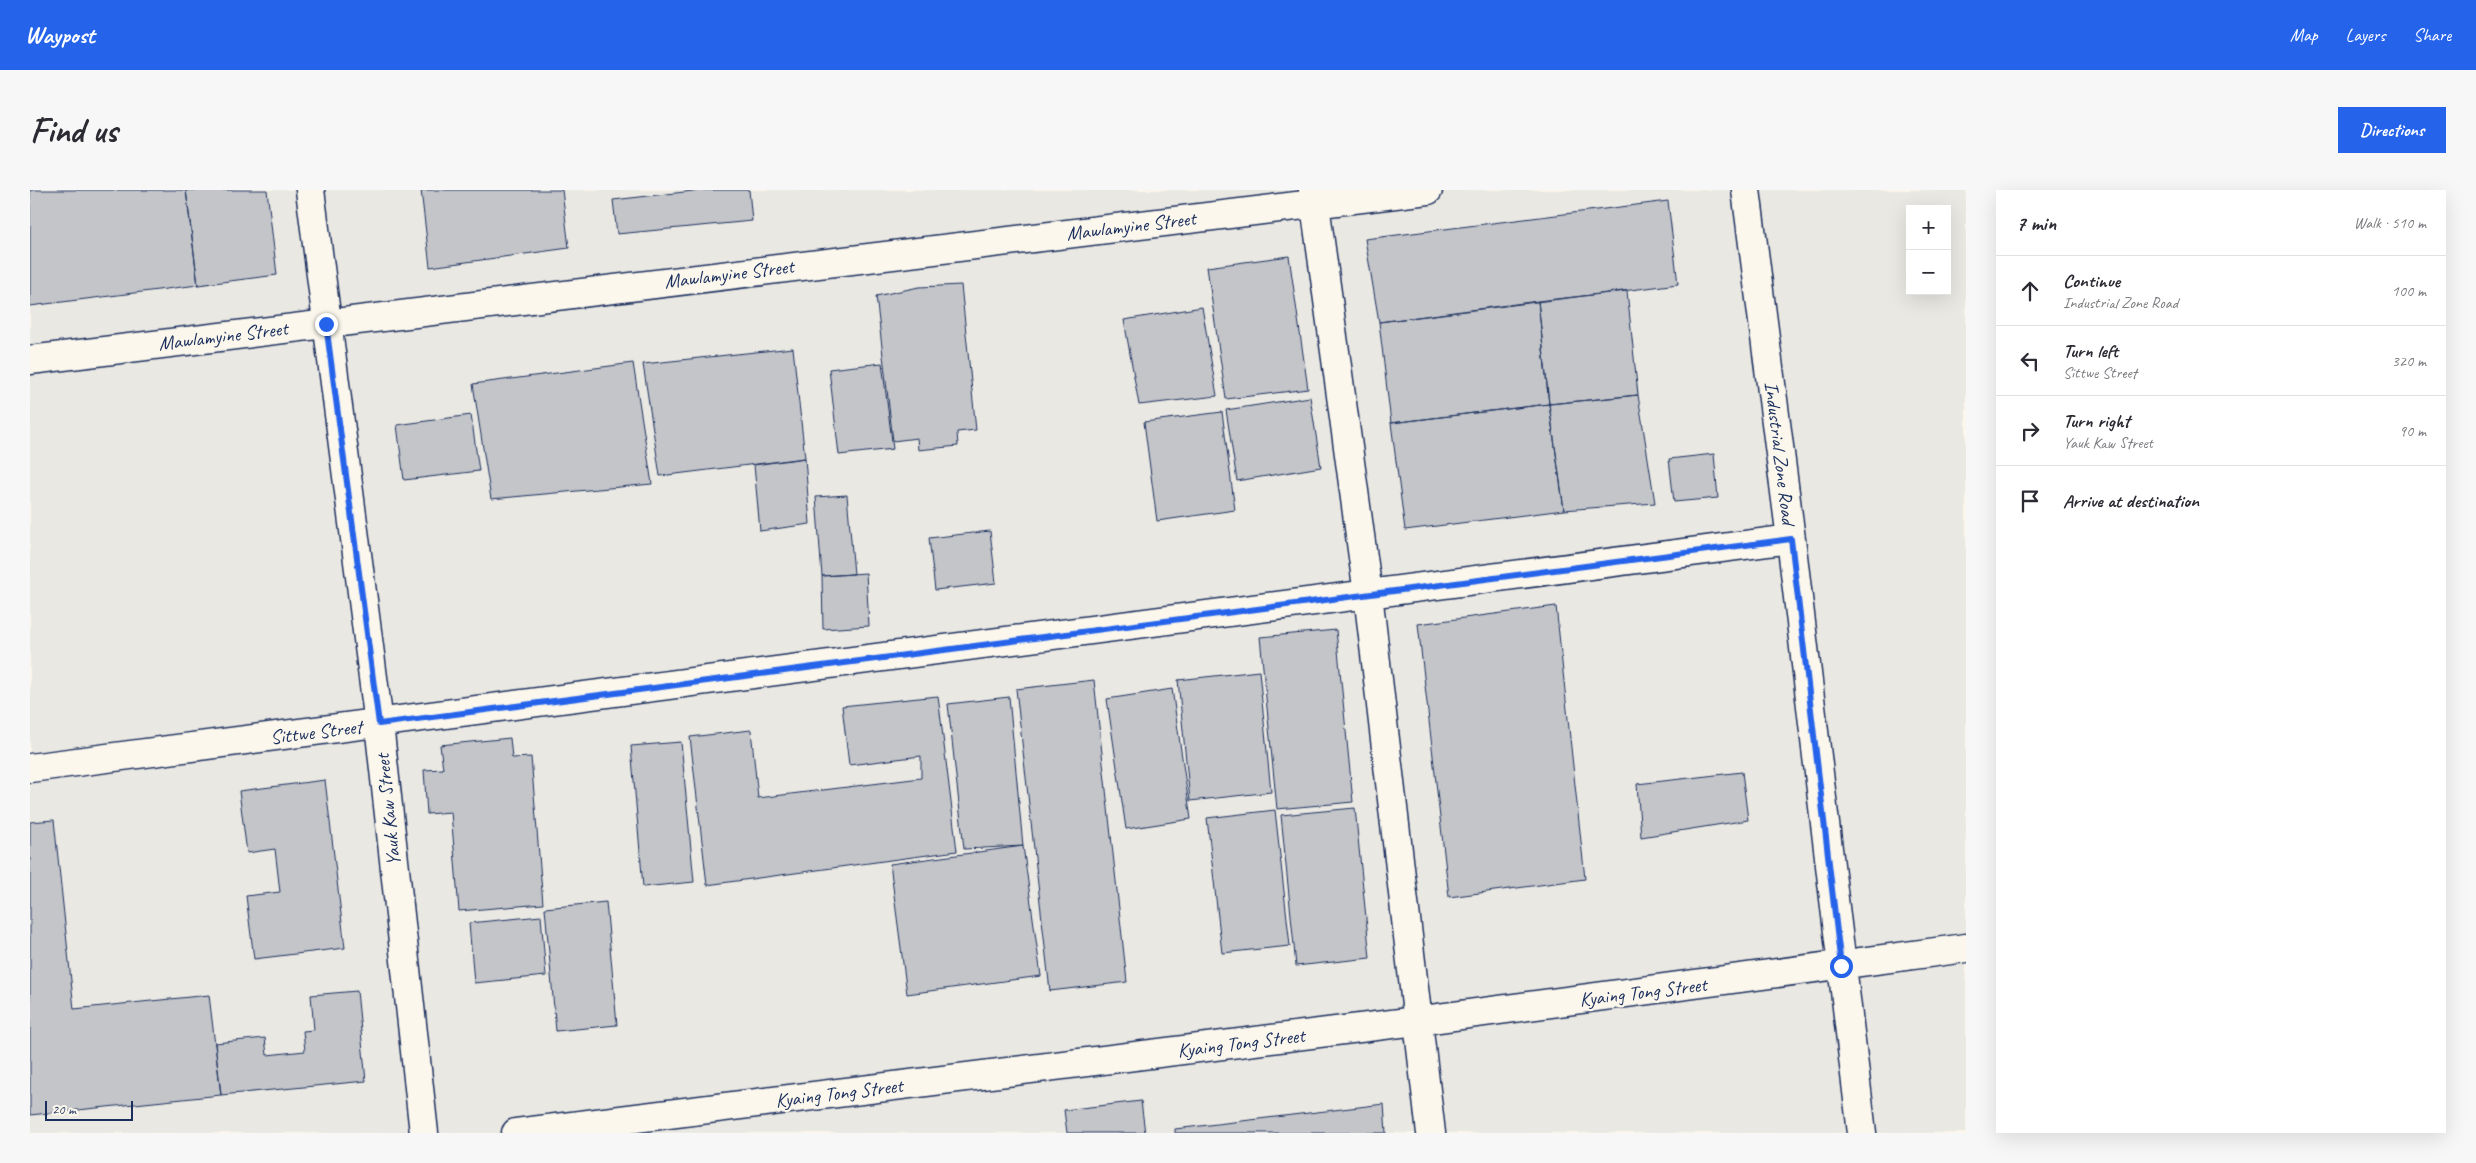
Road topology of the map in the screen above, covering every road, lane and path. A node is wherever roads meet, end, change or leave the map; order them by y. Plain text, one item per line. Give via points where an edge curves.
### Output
1 (310, 190) edge
2 (1428, 190) edge
3 (1746, 190) edge
4 (1314, 197) edge
5 (326, 324) junction
6 (30, 360) edge
7 (1791, 539) junction
8 (1368, 594) junction
9 (379, 724) junction
10 (30, 768) edge
11 (1966, 948) edge
12 (1841, 966) junction
13 (1416, 1021) junction
14 (424, 1133) edge
15 (516, 1133) edge
16 (1431, 1133) edge
17 (1862, 1133) edge

1 - 5 street, Yauk Kaw Street
2 - 4 street, Mawlamyine Street
3 - 7 street, Industrial Zone Road
4 - 5 street, Mawlamyine Street
4 - 8 street
5 - 6 street, Mawlamyine Street
5 - 9 street, Yauk Kaw Street
7 - 8 street, Sittwe Street
7 - 12 street, Industrial Zone Road
8 - 9 street, Sittwe Street
8 - 13 street
9 - 10 street, Sittwe Street
9 - 14 street, Yauk Kaw Street
11 - 12 street, Kyaing Tong Street
12 - 13 street, Kyaing Tong Street
12 - 17 street, Industrial Zone Road
13 - 15 street, Kyaing Tong Street
13 - 16 street

